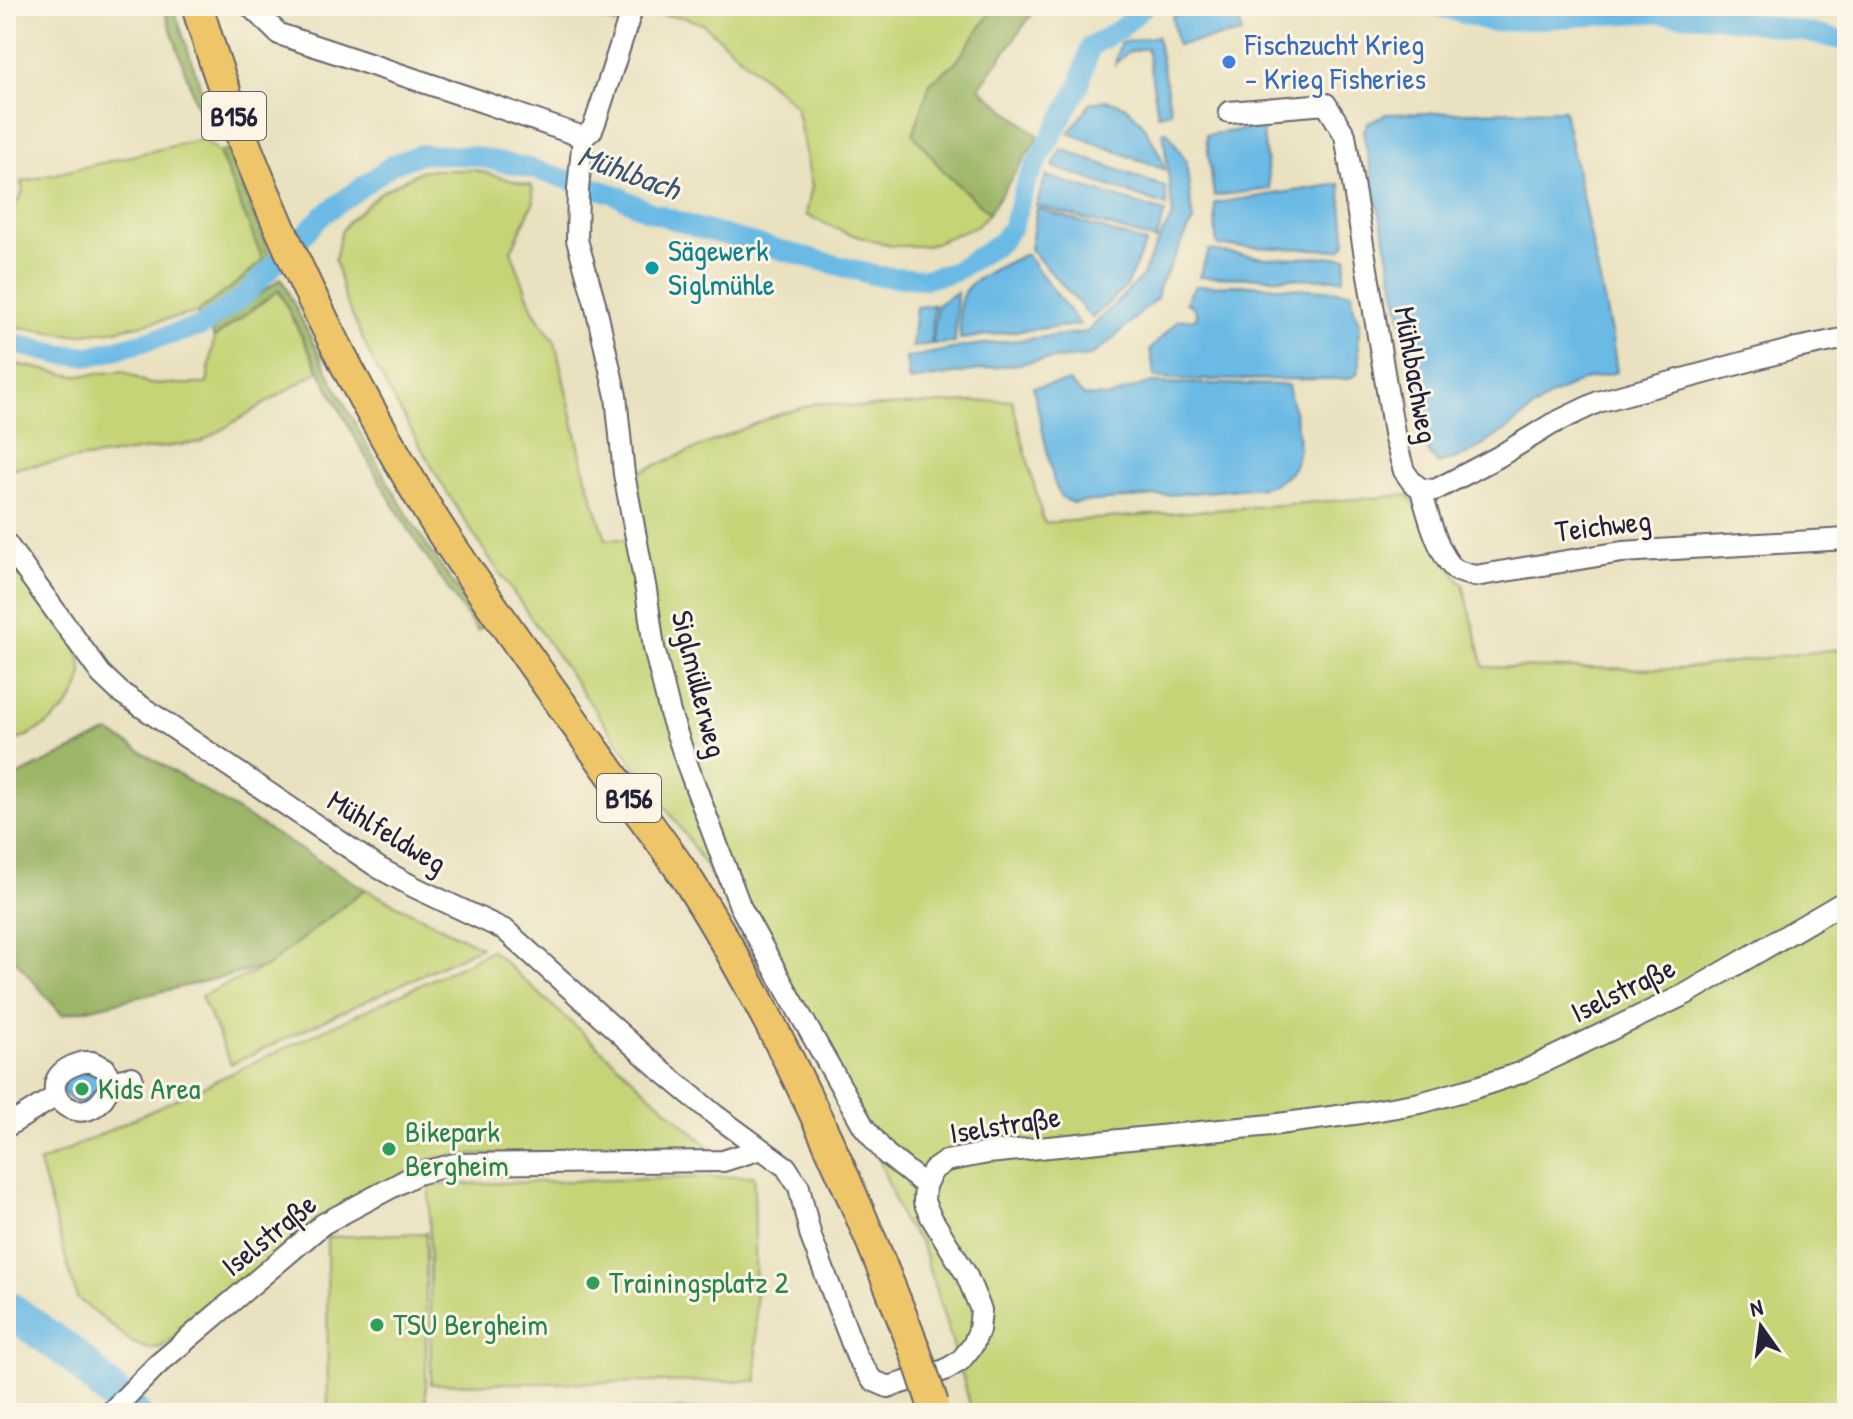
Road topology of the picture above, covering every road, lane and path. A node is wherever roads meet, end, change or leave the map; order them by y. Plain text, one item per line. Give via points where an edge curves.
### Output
1 (197, 6) edge
2 (250, 6) edge
3 (633, 6) edge
4 (1229, 112) dead end
5 (583, 137) junction
6 (1847, 338) edge
7 (1421, 489) junction
8 (1847, 539) edge
9 (6, 543) edge
10 (1847, 900) edge
11 (132, 1077) dead end
12 (111, 1082) junction
13 (56, 1096) junction
14 (6, 1127) edge
15 (761, 1149) junction
16 (925, 1185) junction
17 (934, 1408) edge
18 (110, 1413) edge

1 - 17 main road, B156, bridge via 278,223 342,359 441,530 690,884 760,1003 858,1206
2 - 5 street via 279,34
3 - 5 street, Siglmüllerweg via 596,120
4 - 7 street, Mühlbachweg via 1326,104 1345,135 1395,439 1404,471
5 - 16 street, Siglmüllerweg via 577,240 616,396 624,474 670,713 740,906 864,1127 886,1154
6 - 7 street, Mühlbachweg via 1598,402 1435,490
7 - 8 street, Teichweg via 1447,558 1456,570 1475,576 1622,552
9 - 15 street, Mühlfeldweg via 101,674 120,692 379,868 505,930 622,1036
10 - 16 street, Iselstraße via 1686,994 1520,1073 1474,1088 1361,1113 946,1161
11 - 12 street
12 - 13 street via 104,1098 91,1108 73,1110
12 - 13 street via 105,1068 84,1062 62,1072
13 - 14 street
15 - 16 street, Iselstraße via 786,1167 799,1187 811,1237 857,1357 872,1380 888,1387 960,1361 979,1330 981,1310 974,1291 924,1202
15 - 18 street, Iselstraße via 723,1161 455,1164 417,1174 323,1224 157,1365

